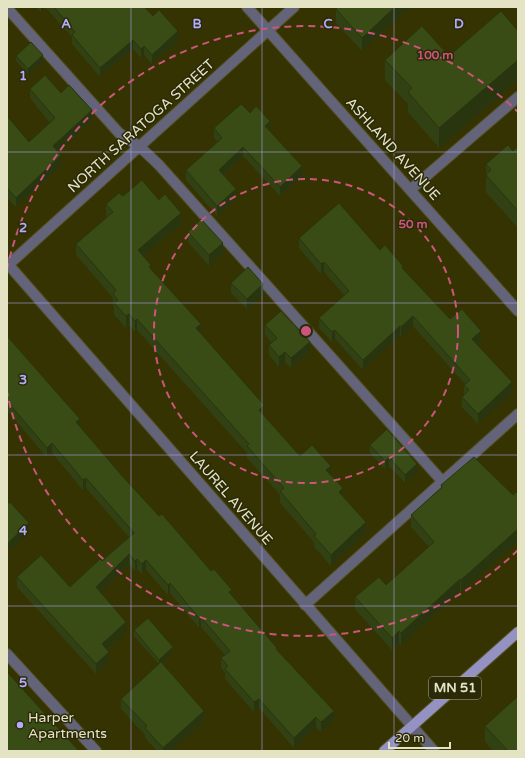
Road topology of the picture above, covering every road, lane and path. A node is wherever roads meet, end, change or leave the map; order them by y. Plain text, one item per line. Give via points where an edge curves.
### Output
1 (247, 7) edge
2 (294, 7) edge
3 (7, 8) edge
4 (268, 30) junction
5 (518, 96) edge
6 (140, 147) junction
7 (410, 190) junction
8 (8, 264) edge
9 (518, 310) edge
10 (518, 414) edge
11 (442, 481) junction
12 (305, 605) junction
13 (518, 632) edge
14 (7, 654) edge
15 (412, 726) junction
16 (96, 751) edge
17 (384, 751) edge
18 (434, 751) edge

1 - 4 street, ASHLAND AVENUE
2 - 4 street, NORTH SARATOGA STREET
3 - 6 street via 119,133
4 - 6 street, NORTH SARATOGA STREET
4 - 7 street, ASHLAND AVENUE
5 - 7 street
6 - 8 street, NORTH SARATOGA STREET
6 - 11 street via 159,164
7 - 9 street, ASHLAND AVENUE
8 - 12 street, LAUREL AVENUE
10 - 11 street
11 - 12 street
12 - 15 street, LAUREL AVENUE
13 - 15 main road, MN 51
14 - 16 street
15 - 17 main road, MN 51
15 - 18 street, LAUREL AVENUE

